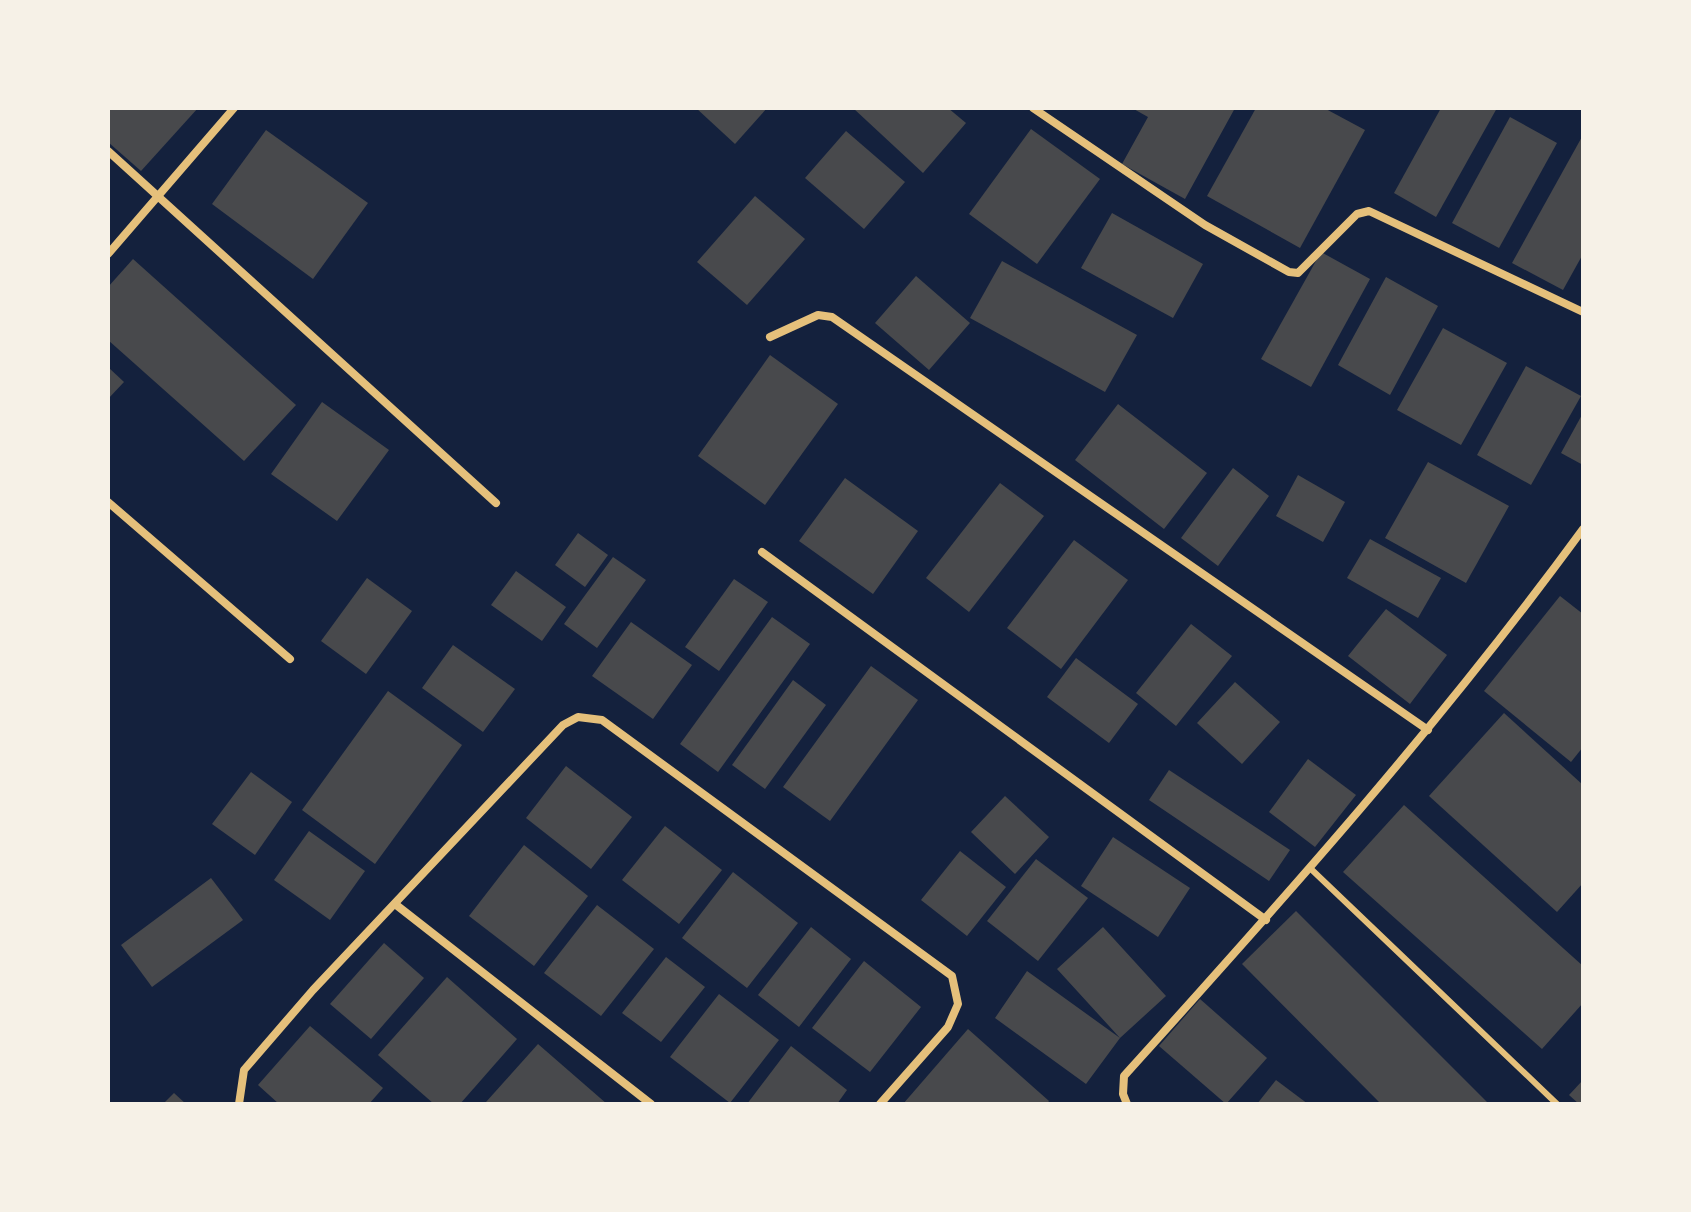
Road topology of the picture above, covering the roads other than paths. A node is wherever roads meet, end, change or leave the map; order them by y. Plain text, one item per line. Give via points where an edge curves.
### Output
1 (234, 108) edge
2 (1033, 108) edge
3 (108, 151) edge
4 (158, 196) junction
5 (108, 254) edge
6 (1583, 312) edge
7 (770, 337) dead end
8 (108, 502) edge
9 (496, 503) dead end
10 (1583, 529) edge
11 (762, 552) dead end
12 (290, 659) dead end
13 (1428, 730) junction
14 (1311, 869) junction
15 (395, 904) junction
16 (1266, 920) junction
17 (239, 1104) edge
18 (651, 1104) edge
19 (880, 1104) edge
20 (1127, 1104) edge
21 (1557, 1104) edge

1 - 4 street
2 - 6 street via 1205,225 1289,272 1298,273 1357,214 1369,211
3 - 4 street
4 - 5 street
4 - 9 street
7 - 13 street via 818,315 832,317
8 - 12 street
10 - 13 street
11 - 16 street
13 - 14 street
14 - 16 street
14 - 21 lane
15 - 17 street via 244,1070
15 - 18 street
15 - 19 street via 563,725 578,717 602,720 952,976 958,1004 948,1027
16 - 20 street via 1124,1076

